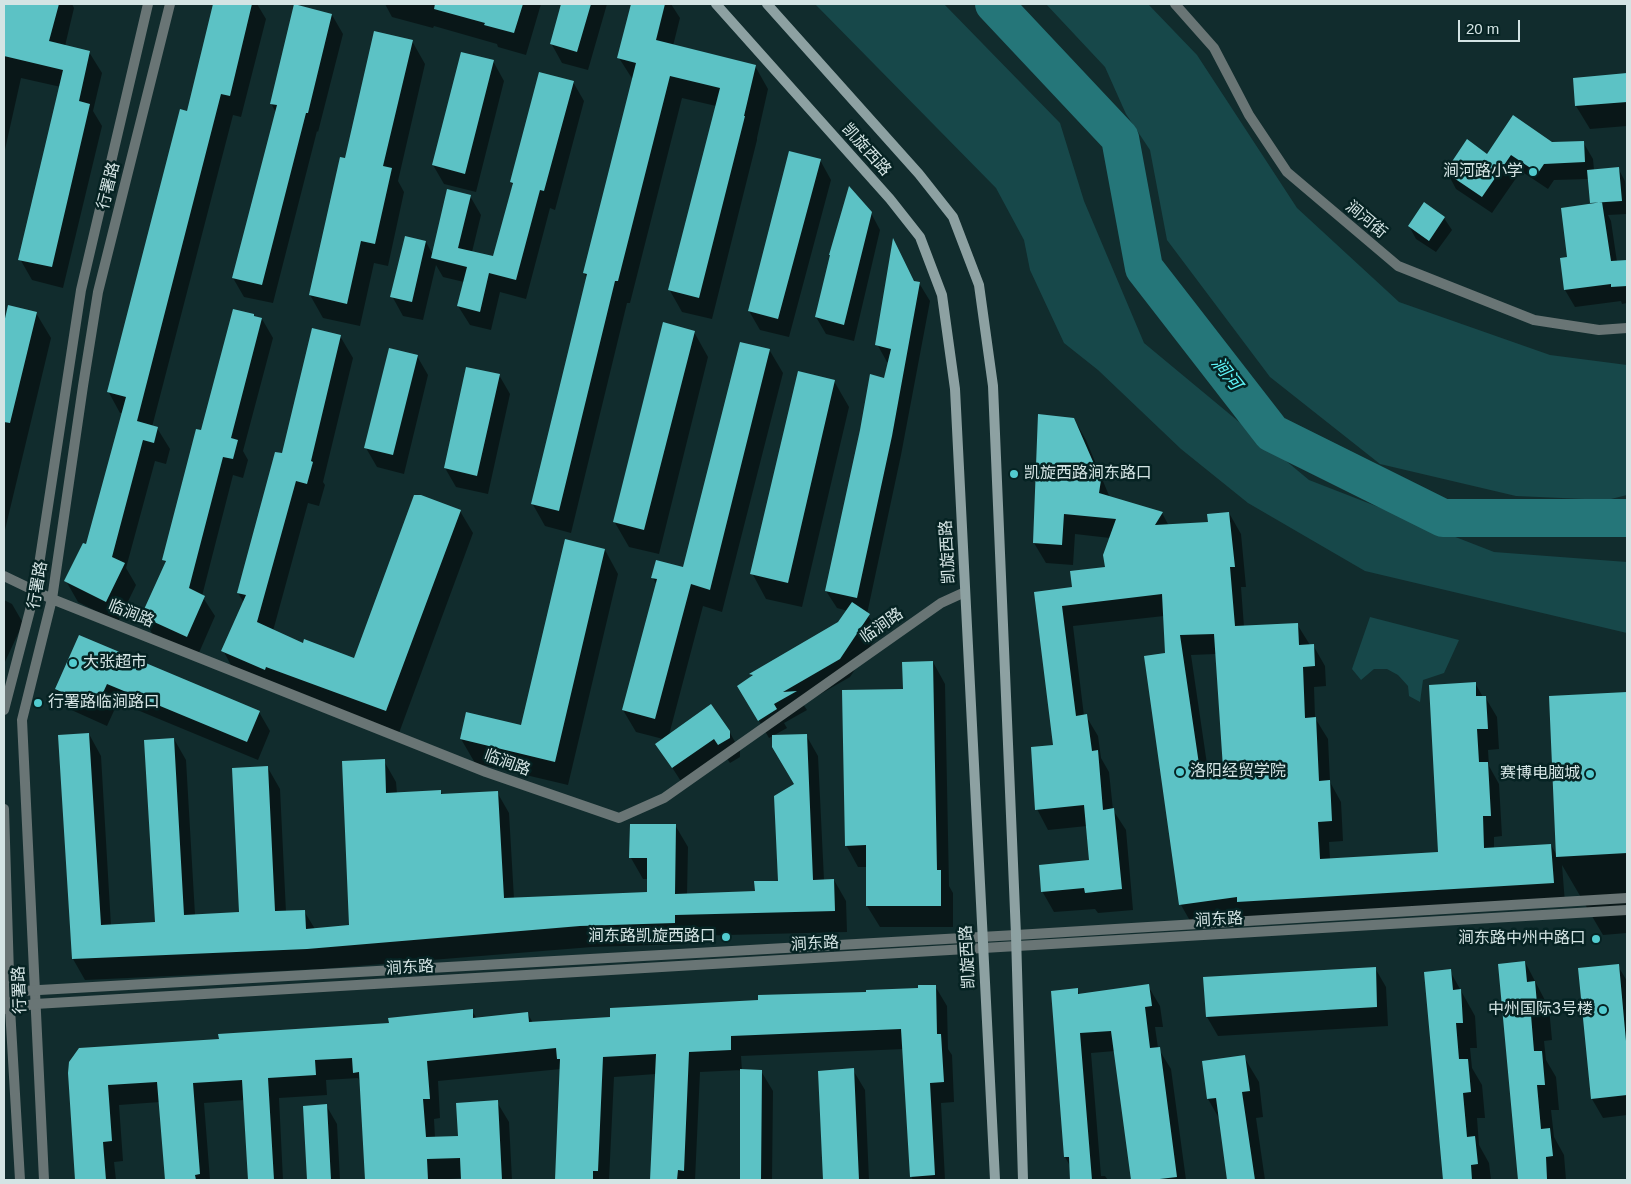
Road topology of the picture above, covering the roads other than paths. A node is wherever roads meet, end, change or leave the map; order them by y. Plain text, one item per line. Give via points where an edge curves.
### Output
1 (148, 4) edge
2 (170, 4) edge
3 (716, 4) edge
4 (767, 4) edge
5 (1176, 4) edge
6 (1627, 328) edge
7 (4, 576) edge
8 (35, 591) junction
9 (964, 592) junction
10 (52, 599) junction
11 (4, 710) edge
12 (4, 809) edge
13 (1627, 898) edge
14 (1627, 910) edge
15 (1016, 935) junction
16 (982, 937) junction
17 (1017, 947) junction
18 (983, 950) junction
19 (7, 992) edge
20 (35, 992) junction
21 (35, 1004) junction
22 (7, 1008) edge
23 (20, 1180) edge
24 (44, 1180) edge
25 (995, 1180) edge
26 (1023, 1180) edge

1 - 8 street, 行署路 via 81,290
2 - 10 street, 行署路 via 98,292
3 - 9 main road, 凯旋西路 via 890,198 920,237 942,295 955,390
4 - 15 main road, 凯旋西路 via 919,174 953,217 979,285 993,386
5 - 6 street, 涧河街 via 1214,48 1249,115 1287,172 1398,266 1534,320 1599,330
7 - 8 street, 临涧路
8 - 10 street, 临涧路
8 - 11 street, 行署路
9 - 10 street, 临涧路 via 940,603 664,798 619,818 486,772
9 - 16 main road, 凯旋西路
10 - 20 street, 行署路 via 22,720
12 - 19 street, 行署路
13 - 15 street, 涧东路
14 - 17 street, 涧东路
15 - 16 street, 涧东路
15 - 17 main road, 凯旋西路
16 - 18 main road, 凯旋西路
16 - 20 street, 涧东路
17 - 18 street, 涧东路
17 - 26 main road, 凯旋西路
18 - 21 street, 涧东路
18 - 25 main road, 凯旋西路
19 - 20 street, 涧东路
19 - 22 street, 行署路
20 - 21 street, 行署路
21 - 22 street, 涧东路
21 - 24 street, 行署路
22 - 23 street, 行署路

